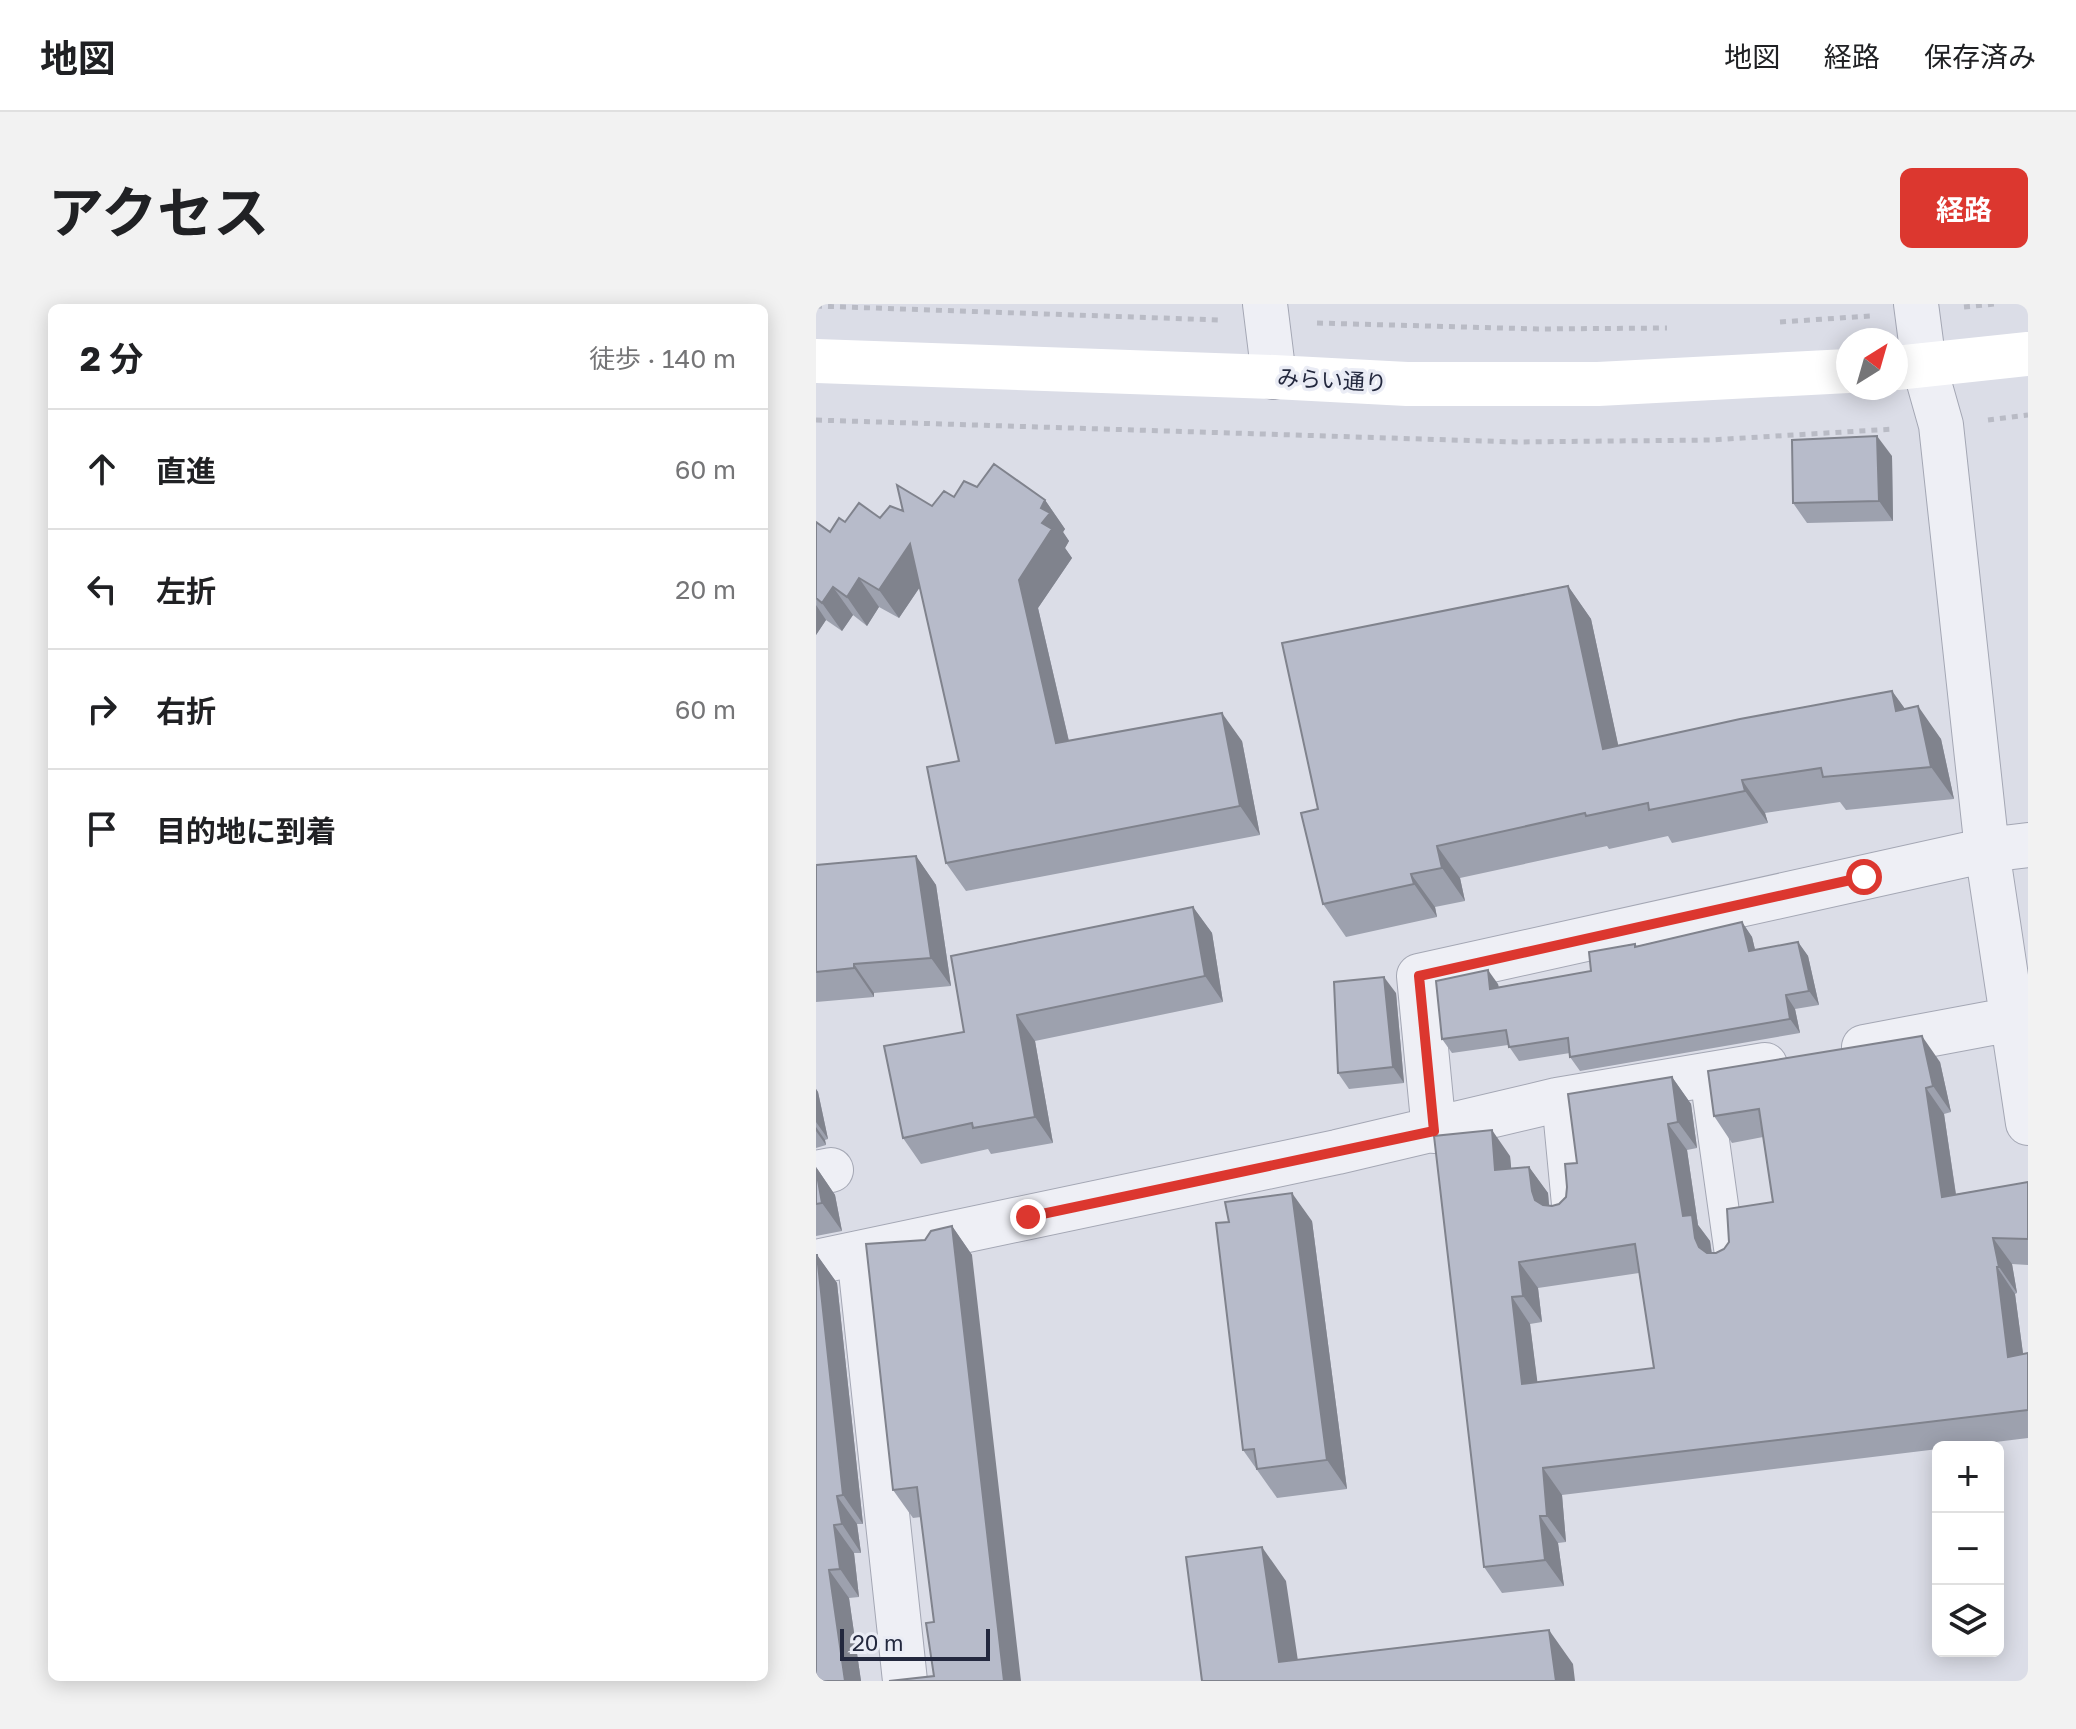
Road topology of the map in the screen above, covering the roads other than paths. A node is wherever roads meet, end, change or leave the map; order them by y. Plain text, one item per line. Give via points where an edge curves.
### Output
1 (1916, 304) edge
2 (1246, 312) edge
3 (2028, 354) edge
4 (816, 361) edge
5 (1910, 366) edge
6 (1836, 372) edge
7 (1274, 377) junction
8 (2008, 848) edge
9 (2013, 1019) junction
10 (1705, 1076) junction
11 (1557, 1100) junction
12 (2027, 1116) edge
13 (1434, 1131) junction
14 (1568, 1215) edge
15 (859, 1253) junction
16 (816, 1262) edge
17 (1731, 1262) edge
18 (905, 1681) edge

1 - 5 street
2 - 7 street
3 - 5 street
4 - 7 street, みらい通り
5 - 8 street via 1941,425 1960,617
6 - 7 street, みらい通り via 1598,384 1407,384
8 - 9 street
8 - 13 street via 1419,976
9 - 10 street
9 - 12 street
10 - 11 street
10 - 17 lane
11 - 13 street
11 - 14 lane
13 - 15 street
15 - 16 street
15 - 18 street

